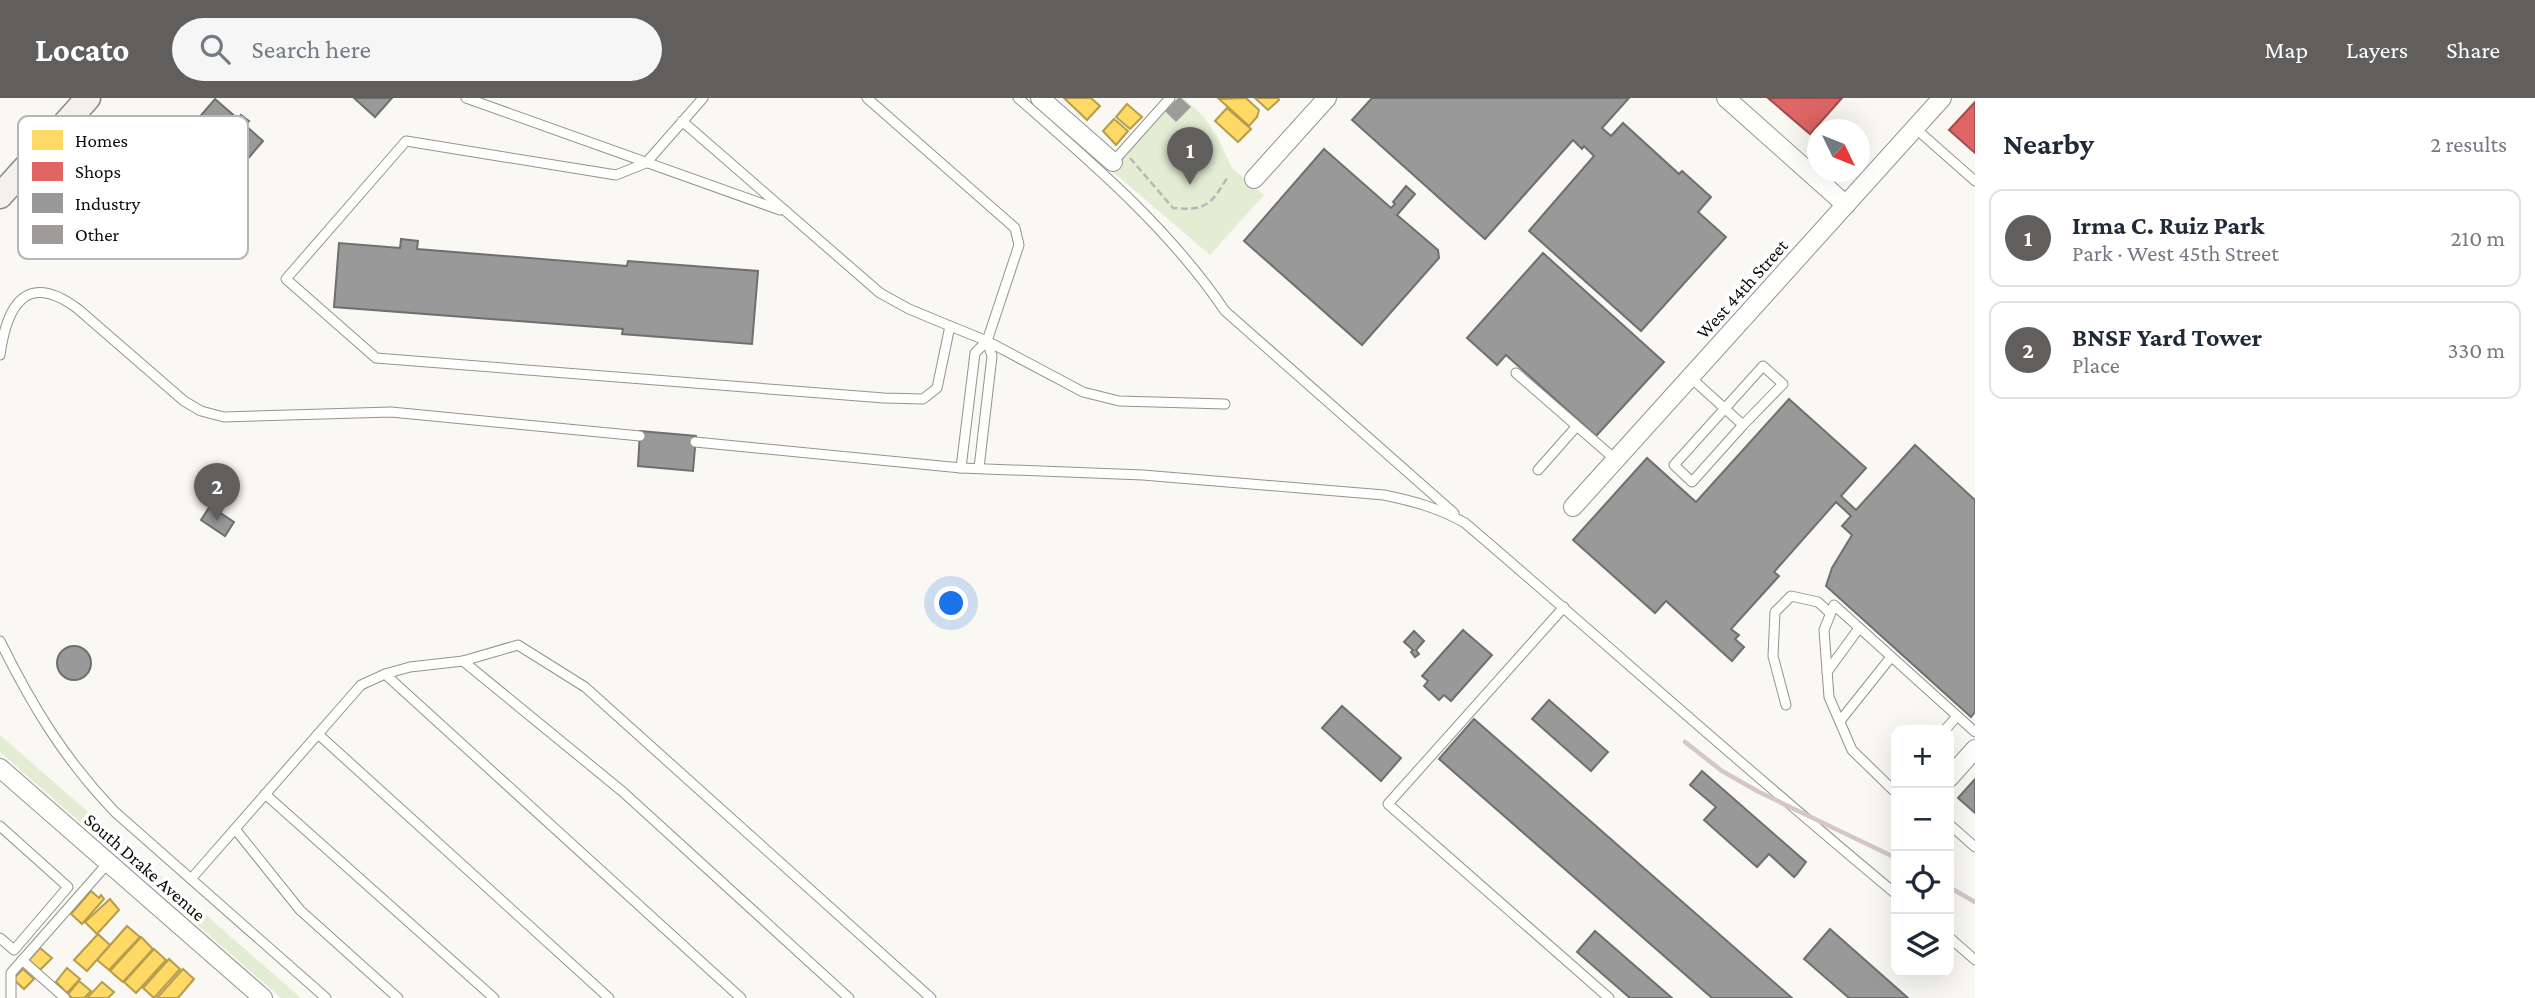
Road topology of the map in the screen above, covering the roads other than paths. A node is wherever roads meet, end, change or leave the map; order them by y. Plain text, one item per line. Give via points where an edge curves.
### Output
1 (88, 98) edge
2 (466, 98) edge
3 (703, 98) edge
4 (867, 98) edge
5 (1018, 98) edge
6 (1040, 98) edge
7 (1170, 98) edge
8 (1327, 98) edge
9 (1726, 98) edge
10 (1942, 98) edge
11 (72, 116) edge
12 (682, 121) junction
13 (1915, 128) junction
14 (1118, 157) joint
15 (646, 163) junction
16 (18, 176) edge
17 (1254, 179) dead end
18 (1975, 181) edge
19 (0, 196) edge
20 (1846, 205) junction
21 (786, 212) junction
22 (950, 326) junction
23 (987, 341) junction
24 (0, 355) edge
25 (1516, 373) dead end
26 (1690, 377) junction
27 (1226, 404) dead end
28 (1725, 408) junction
29 (1744, 425) junction
30 (1576, 427) junction
31 (640, 436) dead end
32 (695, 442) dead end
33 (1616, 460) junction
34 (961, 468) junction
35 (979, 468) junction
36 (1538, 470) dead end
37 (1573, 507) dead end
38 (1465, 523) junction
39 (1564, 607) junction
40 (1830, 613) junction
41 (1859, 628) junction
42 (0, 641) edge
43 (1891, 657) junction
44 (463, 661) junction
45 (1827, 672) junction
46 (385, 674) junction
47 (1786, 705) dead end
48 (1957, 716) junction
49 (1840, 721) junction
50 (1949, 725) edge
51 (1975, 732) edge
52 (318, 734) junction
53 (1975, 749) edge
54 (0, 768) edge
55 (1954, 772) edge
56 (1891, 787) edge
57 (265, 794) junction
58 (0, 826) edge
59 (1954, 828) edge
60 (234, 829) junction
61 (1975, 847) edge
62 (108, 863) junction
63 (191, 879) junction
64 (1891, 890) edge
65 (0, 938) edge
66 (1954, 941) edge
67 (22, 960) junction
68 (1975, 960) edge
69 (11, 998) edge
70 (65, 998) edge
71 (263, 998) edge
72 (326, 998) edge
73 (398, 998) edge
74 (494, 998) edge
75 (609, 998) edge
76 (741, 998) edge
77 (849, 998) edge
78 (931, 998) edge
79 (1609, 998) edge

1 - 11 main road
2 - 15 lane
3 - 12 lane
4 - 23 lane via 1015,228 1018,245
5 - 38 lane via 1161,230 1226,311
6 - 14 street
7 - 14 lane
8 - 17 street
9 - 20 street
10 - 13 street, West 44th Street
12 - 15 lane
12 - 21 lane
13 - 18 lane
13 - 20 street, West 44th Street
15 - 21 lane
15 - 22 lane via 615,175 406,141 286,279 376,358 884,398 923,399 937,388
16 - 19 main road
20 - 26 street, West 44th Street
21 - 22 lane via 880,293
22 - 23 lane
23 - 27 lane via 1083,392 1119,401
23 - 34 lane via 975,353
23 - 35 lane via 992,356
24 - 31 lane via 6,321 15,306 24,297 51,293 78,309 184,401 224,417 391,412
25 - 30 lane
26 - 28 lane
26 - 33 street, West 44th Street
28 - 29 lane
28 - 29 lane via 1763,366 1783,384
28 - 29 lane via 1674,465 1692,482
30 - 33 lane
30 - 36 lane
32 - 34 lane
33 - 37 street, West 44th Street
34 - 35 lane
35 - 38 lane via 1143,475 1384,495 1448,513
38 - 39 lane
39 - 64 lane
39 - 79 lane via 1388,804
40 - 41 lane via 1834,605
40 - 45 lane via 1824,630
40 - 47 lane via 1818,602 1791,596 1774,612 1773,656
41 - 43 lane
41 - 45 lane
42 - 63 lane via 34,708 85,781
43 - 48 lane
43 - 49 lane
44 - 46 lane
44 - 77 lane via 623,793
44 - 78 lane via 518,645 584,687
45 - 49 lane via 1829,697
46 - 52 lane via 361,685
46 - 76 lane
48 - 50 lane
48 - 51 lane
49 - 56 lane via 1852,750
52 - 57 lane
52 - 75 lane
53 - 55 street
54 - 62 street, South Drake Avenue
57 - 60 lane
57 - 74 lane
58 - 65 lane via 68,887 13,950
59 - 61 lane
60 - 63 lane
60 - 73 lane via 300,910
62 - 67 lane
62 - 71 street, South Drake Avenue
63 - 72 lane
66 - 68 lane
67 - 69 lane via 11,973
67 - 70 lane

